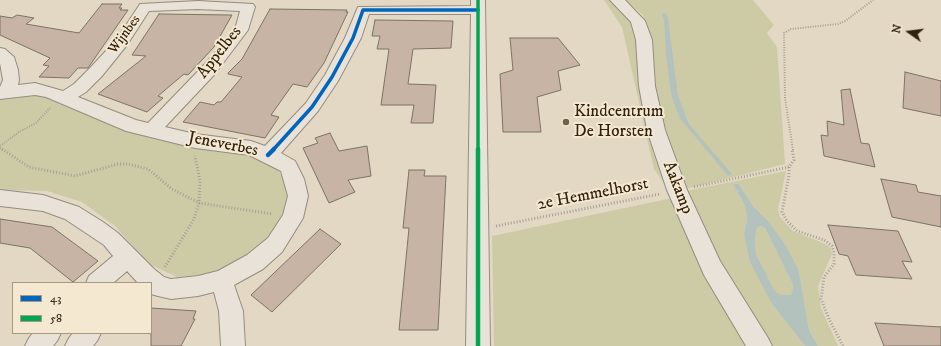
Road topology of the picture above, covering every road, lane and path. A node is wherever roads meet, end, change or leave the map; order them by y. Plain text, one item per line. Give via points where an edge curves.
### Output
1 (617, 0) edge
2 (873, 0) edge
3 (198, 5) joint
4 (478, 5) edge
5 (0, 53) edge
6 (4, 92) edge
7 (66, 98) junction
8 (151, 131) junction
9 (202, 142) junction
10 (0, 147) edge
11 (268, 155) junction
12 (789, 167) junction
13 (677, 190) junction
14 (0, 198) edge
15 (199, 203) junction
16 (294, 216) junction
17 (478, 230) junction
18 (127, 257) junction
19 (222, 280) junction
20 (146, 281) edge
21 (98, 282) edge
22 (152, 284) edge
23 (48, 334) edge
24 (88, 334) edge
25 (37, 346) edge
26 (77, 346) edge
27 (234, 346) edge
28 (478, 346) edge
29 (760, 346) edge
30 (843, 346) edge

1 - 13 street, Aakamp via 638,21 644,40 647,86 656,130
2 - 12 path via 838,24 791,29 784,33 782,41 785,98 794,160
3 - 7 street, Wijnbes via 145,7 122,42 96,72
3 - 8 street, Appelbes via 248,7 243,27 229,46
4 - 11 street via 363,10 353,38 332,77 312,107
4 - 17 street
5 - 6 street via 6,57 10,70 11,80
6 - 7 street, Jeneverbes via 35,89
7 - 8 street, Jeneverbes via 132,126
7 - 10 path via 50,107 36,123
8 - 9 street, Jeneverbes
9 - 11 street, Jeneverbes via 251,148
9 - 15 path via 194,159 200,181
10 - 15 path via 29,167 74,176 118,164 148,169 172,189
11 - 16 street, Jeneverbes via 288,166 294,179 298,196
12 - 13 path, 2e Hemmelhorst
12 - 30 path via 782,212 797,231 824,240 832,246 834,264 824,278 821,299
13 - 17 path, 2e Hemmelhorst
13 - 29 street, Aakamp via 712,268
14 - 18 street, Jeneverbes via 42,203 72,213 111,239
15 - 16 path
15 - 20 path via 194,218
16 - 19 street, Jeneverbes via 275,245 255,262
17 - 28 street
18 - 20 street, Jeneverbes
18 - 21 street
19 - 22 street, Jeneverbes via 171,289
19 - 27 street via 231,311
23 - 25 street
24 - 26 street

